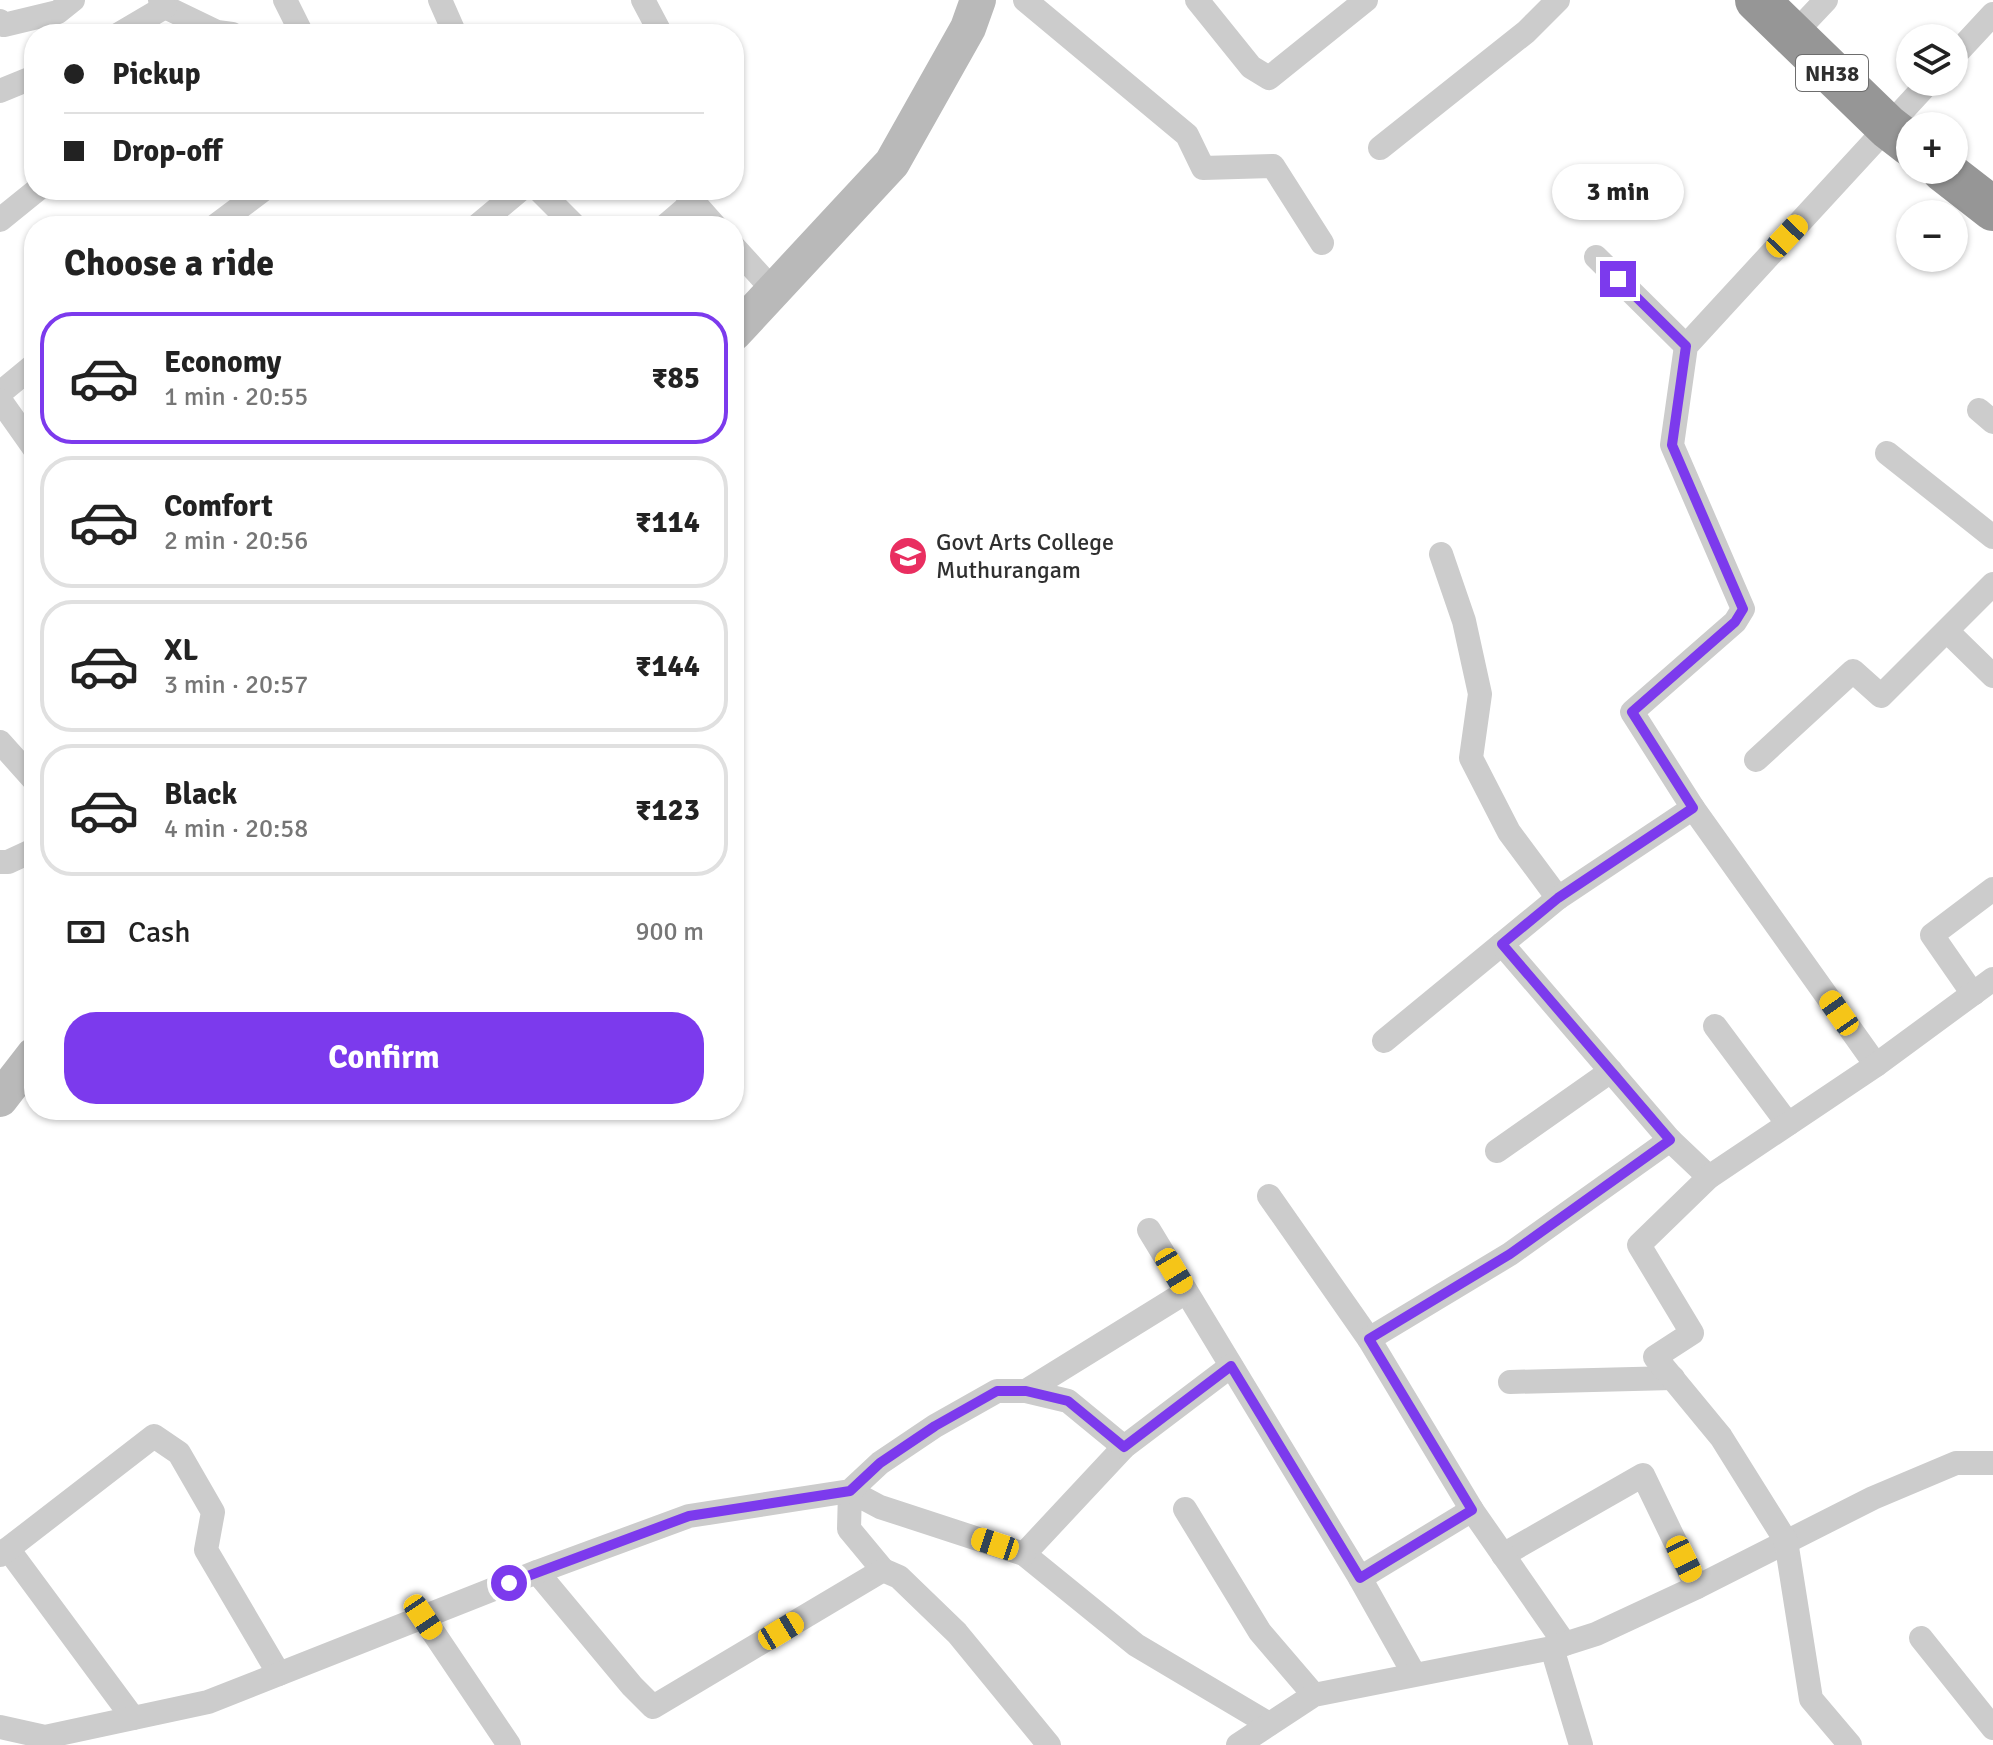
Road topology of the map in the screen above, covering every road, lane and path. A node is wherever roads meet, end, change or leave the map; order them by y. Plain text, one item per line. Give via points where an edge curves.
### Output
1 (73, 0) edge
2 (285, 0) edge
3 (440, 0) edge
4 (643, 0) edge
5 (978, 0) edge
6 (1025, 0) edge
7 (1197, 0) edge
8 (1366, 0) edge
9 (1558, 0) edge
10 (1757, 0) edge
11 (1826, 0) edge
12 (162, 3) edge
13 (1993, 14) edge
14 (0, 21) edge
15 (133, 24) edge
16 (203, 24) edge
17 (297, 24) edge
18 (451, 24) edge
19 (656, 24) edge
20 (1793, 35) junction
21 (1968, 41) edge
22 (24, 81) edge
23 (0, 91) edge
24 (1896, 132) edge
25 (1896, 138) edge
26 (1380, 148) dead end
27 (1961, 184) edge
28 (25, 200) edge
29 (250, 200) edge
30 (508, 200) edge
31 (549, 200) edge
32 (685, 200) edge
33 (692, 200) edge
34 (1993, 209) edge
35 (228, 216) edge
36 (489, 216) edge
37 (565, 216) edge
38 (673, 216) edge
39 (706, 216) edge
40 (0, 220) edge
41 (1322, 243) dead end
42 (1596, 257) dead end
43 (744, 258) edge
44 (774, 291) junction
45 (744, 322) edge
46 (1686, 346) junction
47 (24, 373) edge
48 (0, 393) edge
49 (0, 400) edge
50 (24, 434) edge
51 (1887, 453) dead end
52 (1993, 537) edge
53 (1441, 554) dead end
54 (1993, 584) edge
55 (1947, 631) junction
56 (1989, 666) edge
57 (0, 742) edge
58 (1756, 760) dead end
59 (24, 769) edge
60 (1693, 808) junction
61 (24, 855) edge
62 (0, 862) edge
63 (1993, 889) edge
64 (1558, 898) junction
65 (1502, 944) junction
66 (1993, 979) edge
67 (1973, 994) junction
68 (1715, 1026) dead end
69 (1384, 1041) dead end
70 (1876, 1065) junction
71 (24, 1068) edge
72 (1611, 1071) junction
73 (0, 1099) edge
74 (1788, 1124) junction
75 (1670, 1140) junction
76 (1497, 1151) dead end
77 (1709, 1177) junction
78 (1269, 1196) dead end
79 (1149, 1230) dead end
80 (1186, 1292) junction
81 (1369, 1339) junction
82 (1231, 1366) junction
83 (1673, 1378) junction
84 (1510, 1382) dead end
85 (1026, 1391) junction
86 (1124, 1447) junction
87 (1993, 1463) edge
88 (850, 1491) junction
89 (1185, 1509) dead end
90 (1472, 1510) junction
91 (1786, 1541) junction
92 (4, 1552) edge
93 (1024, 1554) junction
94 (1503, 1555) junction
95 (883, 1570) junction
96 (537, 1572) junction
97 (1360, 1578) junction
98 (1697, 1587) junction
99 (423, 1617) junction
100 (1921, 1638) dead end
101 (1558, 1646) junction
102 (279, 1674) junction
103 (1414, 1674) junction
104 (1314, 1695) junction
105 (133, 1718) junction
106 (1269, 1724) junction
107 (0, 1727) edge
108 (1993, 1728) edge
109 (509, 1745) edge
110 (1049, 1745) edge
111 (1238, 1745) edge
112 (1581, 1745) edge
113 (1850, 1745) edge

1 - 14 street via 58,12 4,25
2 - 17 street
3 - 18 street
4 - 19 street
5 - 44 street via 968,28 892,163
6 - 41 street via 1187,135 1203,168 1273,166
7 - 8 street via 1251,67 1269,78
9 - 26 street via 1526,32
10 - 20 highway, NH38
11 - 20 street
12 - 15 street
12 - 16 street
13 - 21 street
20 - 24 highway, NH38
22 - 23 street
25 - 46 street
27 - 34 highway
28 - 40 street
29 - 35 street
30 - 36 street
31 - 37 street
32 - 38 street
33 - 39 street
42 - 46 street
43 - 44 street
44 - 45 street
46 - 60 street via 1672,445 1743,609 1735,622 1632,712
47 - 48 street
49 - 50 street
51 - 52 street
53 - 64 street via 1464,621 1480,694 1471,758 1509,832
54 - 55 street
55 - 56 street
55 - 58 street via 1881,696 1853,671
57 - 59 street
60 - 64 street
60 - 70 street
61 - 62 street
63 - 67 street via 1932,935
64 - 65 street
65 - 69 street
65 - 72 street
66 - 67 street
67 - 70 street
68 - 74 street
70 - 74 street
71 - 73 street
72 - 75 street
72 - 76 street
74 - 77 street
75 - 77 street
75 - 81 street via 1510,1254
77 - 83 street via 1639,1245 1692,1333 1655,1357
78 - 81 street
79 - 80 street
80 - 82 street
80 - 85 street
81 - 90 street
82 - 86 street
82 - 97 street
83 - 84 street
83 - 91 street via 1721,1437
85 - 86 street via 1068,1401
85 - 88 street via 997,1391 891,1456
86 - 93 street
87 - 91 street via 1956,1463
88 - 93 street via 880,1507
88 - 95 street via 849,1529
88 - 96 street via 689,1516
89 - 104 street via 1260,1632
90 - 94 street
90 - 97 street
91 - 98 street
91 - 113 street via 1811,1699
92 - 102 street via 154,1436 179,1453 213,1512 206,1550
92 - 105 street
93 - 106 street via 1136,1645
94 - 98 street via 1643,1475
94 - 101 street
95 - 96 street via 653,1707
95 - 110 street via 899,1577 957,1633
96 - 99 street
97 - 103 street
98 - 101 street
99 - 102 street
99 - 109 street
100 - 108 street
101 - 103 street
101 - 112 street
102 - 105 street via 208,1702
103 - 104 street
104 - 106 street
105 - 107 street via 45,1737
106 - 111 street

